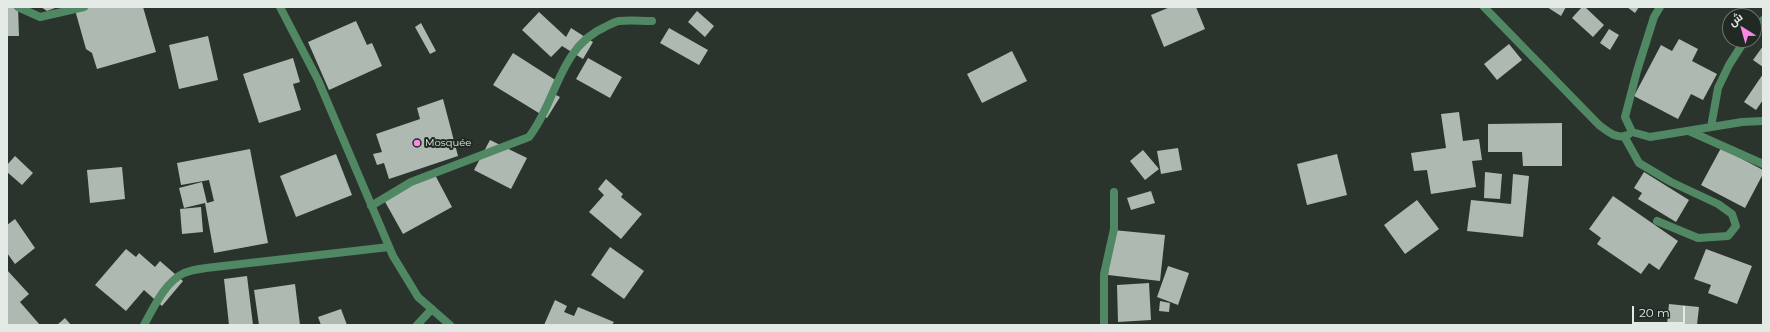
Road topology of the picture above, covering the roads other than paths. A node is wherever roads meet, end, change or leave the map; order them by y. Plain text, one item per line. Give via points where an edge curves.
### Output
1 (18, 7) edge
2 (84, 7) edge
3 (280, 7) edge
4 (1484, 7) edge
5 (1660, 7) edge
6 (652, 21) dead end
7 (1740, 48) edge
8 (1763, 121) edge
9 (1711, 127) junction
10 (1689, 131) junction
11 (1632, 132) junction
12 (1624, 136) junction
13 (1763, 164) edge
14 (1114, 192) dead end
15 (371, 206) junction
16 (1657, 222) dead end
17 (389, 247) junction
18 (432, 309) junction
19 (144, 325) edge
20 (417, 325) edge
21 (450, 325) edge
22 (1104, 325) edge

1 - 2 street via 40,17
3 - 15 street via 318,80
4 - 12 street via 1599,125 1610,134
5 - 11 street via 1654,17 1625,117
6 - 15 street via 617,21 589,35 578,45 564,67 538,126 529,137 411,182
7 - 9 street via 1718,88
8 - 9 street
9 - 10 street
10 - 11 street via 1650,138
10 - 13 street
11 - 12 street
12 - 16 street via 1639,163 1723,208 1732,214 1736,226 1728,236 1698,238
14 - 22 street via 1114,229 1104,274
15 - 17 street
17 - 18 street via 418,297
17 - 19 street via 186,272 177,277 165,290
18 - 20 street
18 - 21 street

